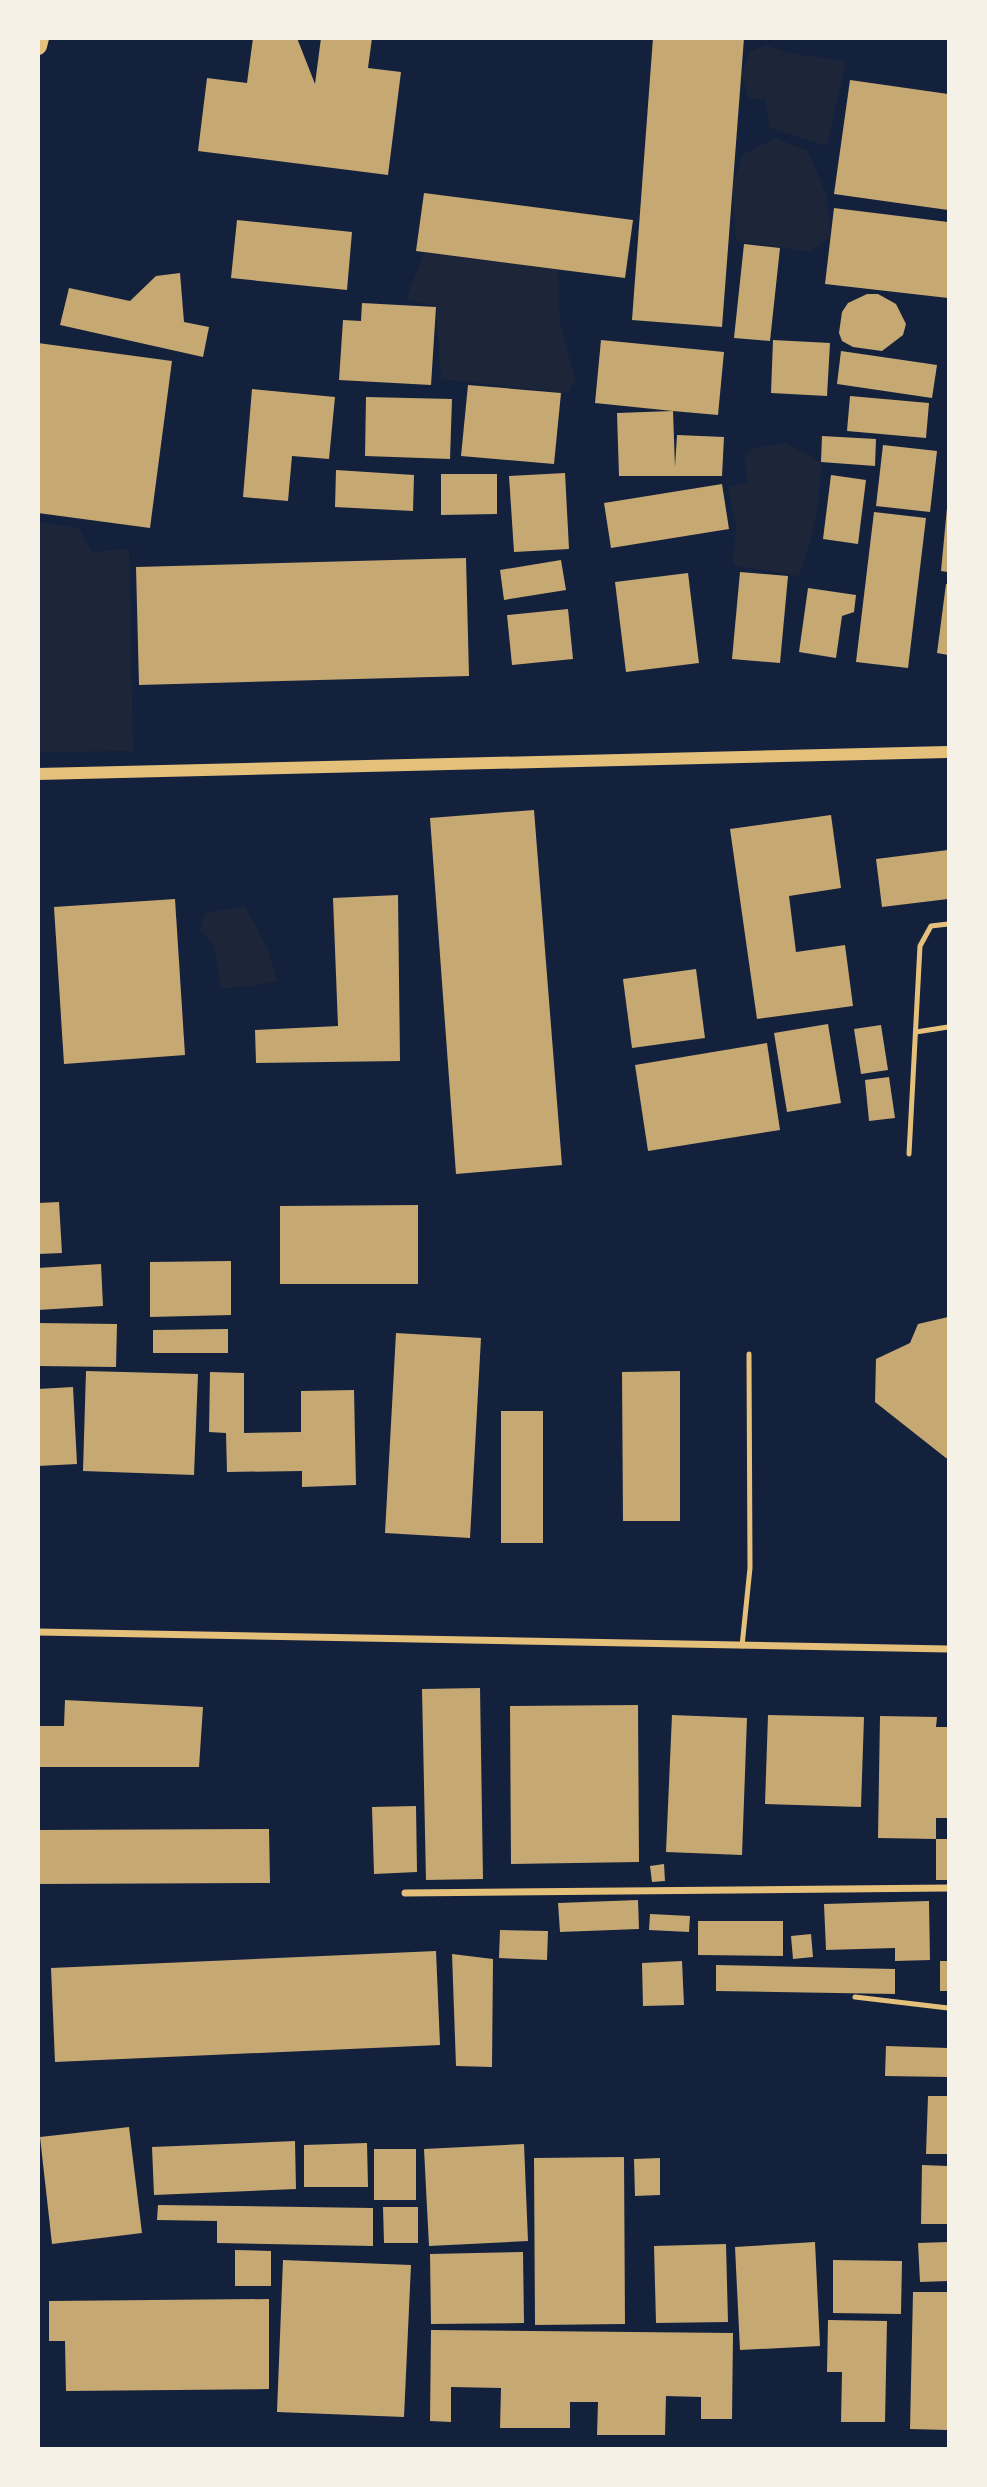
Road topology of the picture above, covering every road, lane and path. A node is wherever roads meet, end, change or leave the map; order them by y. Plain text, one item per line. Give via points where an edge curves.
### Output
1 (40, 38) edge
2 (38, 46) edge
3 (948, 752) edge
4 (38, 774) edge
5 (948, 924) edge
6 (948, 1027) edge
7 (916, 1032) junction
8 (909, 1154) dead end
9 (749, 1354) dead end
10 (38, 1633) edge
11 (742, 1646) junction
12 (948, 1649) edge
13 (948, 1888) edge
14 (405, 1893) dead end
15 (855, 1997) dead end
16 (948, 2008) edge

1 - 2 main road
3 - 4 street
5 - 7 lane via 931,926 920,946
6 - 7 lane
7 - 8 lane
9 - 11 lane via 750,1568
10 - 11 street
11 - 12 street
13 - 14 street
15 - 16 lane

